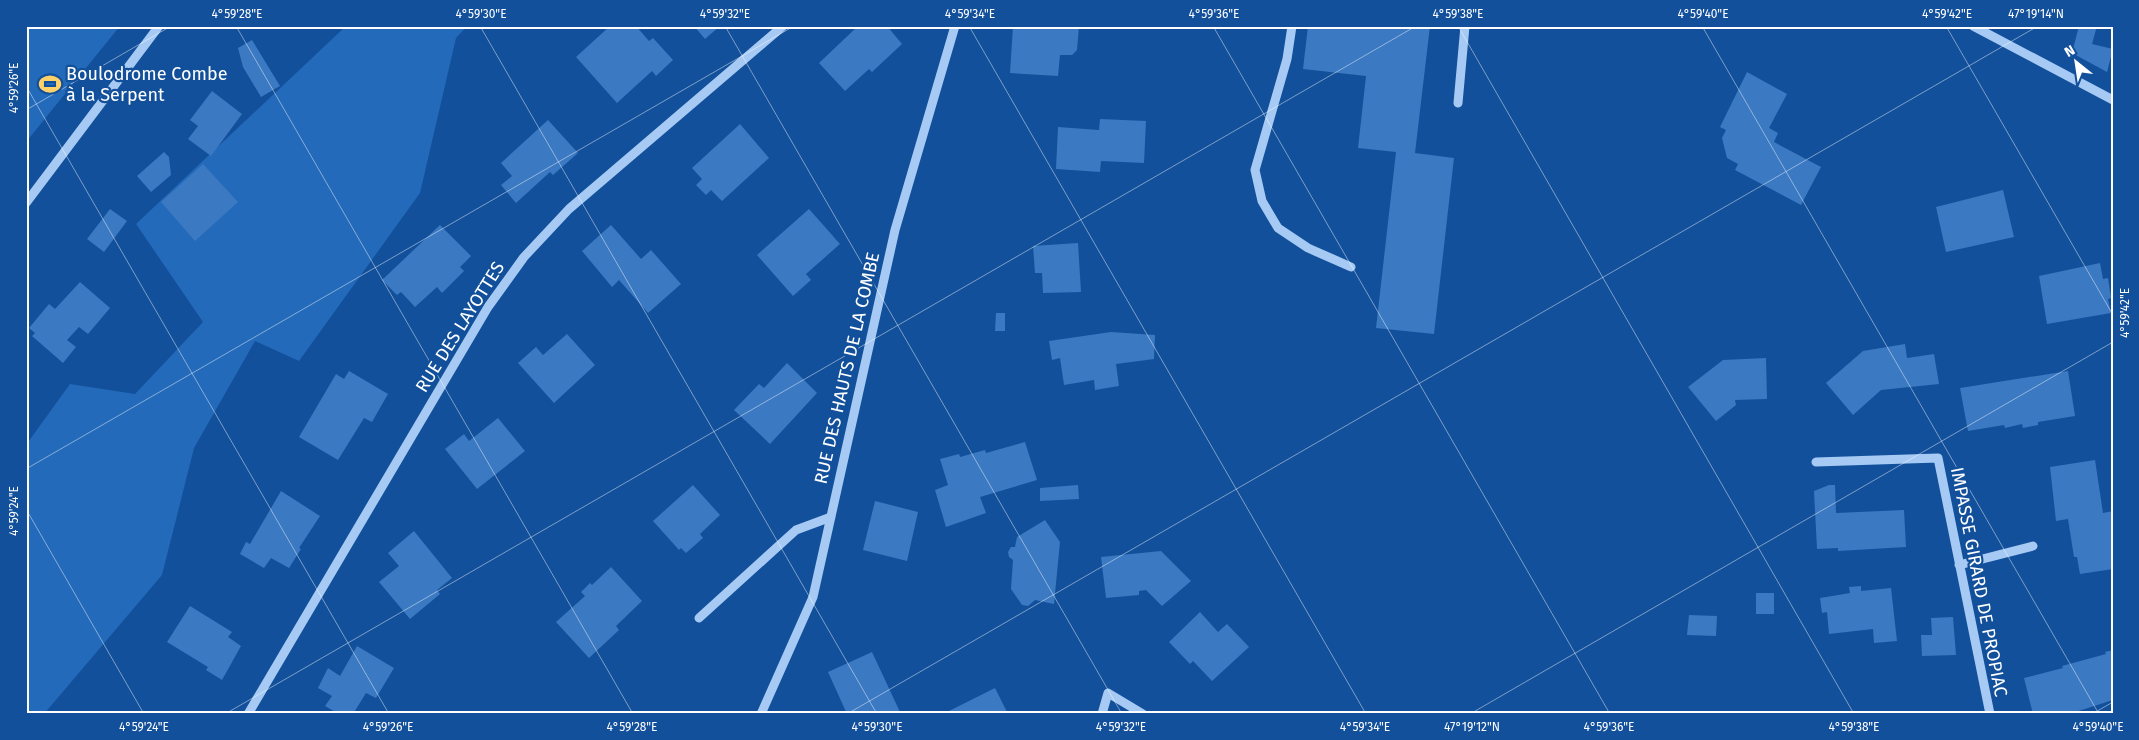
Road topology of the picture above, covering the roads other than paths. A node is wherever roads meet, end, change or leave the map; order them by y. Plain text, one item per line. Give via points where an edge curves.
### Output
1 (159, 26) edge
2 (783, 26) edge
3 (955, 26) edge
4 (1292, 26) edge
5 (1465, 26) edge
6 (1973, 26) edge
7 (2113, 100) edge
8 (1458, 104) dead end
9 (26, 203) edge
10 (1351, 267) dead end
11 (1816, 462) dead end
12 (831, 517) junction
13 (2033, 546) dead end
14 (1959, 565) junction
15 (699, 618) dead end
16 (248, 714) edge
17 (762, 714) edge
18 (1102, 714) edge
19 (1143, 714) edge
20 (1990, 714) edge

1 - 9 street
2 - 16 street, RUE DES LAYOTTES via 569,209 524,257 488,307
3 - 12 street, RUE DES HAUTS DE LA COMBE via 895,230
4 - 10 street via 1287,59 1255,170 1262,201 1278,228 1308,248
5 - 8 street
6 - 7 street
11 - 14 street, IMPASSE GIRARD DE PROPIAC via 1938,458
12 - 15 street via 796,530
12 - 17 street, RUE DES HAUTS DE LA COMBE via 813,597
13 - 14 street
14 - 20 street, IMPASSE GIRARD DE PROPIAC
18 - 19 street via 1108,693

